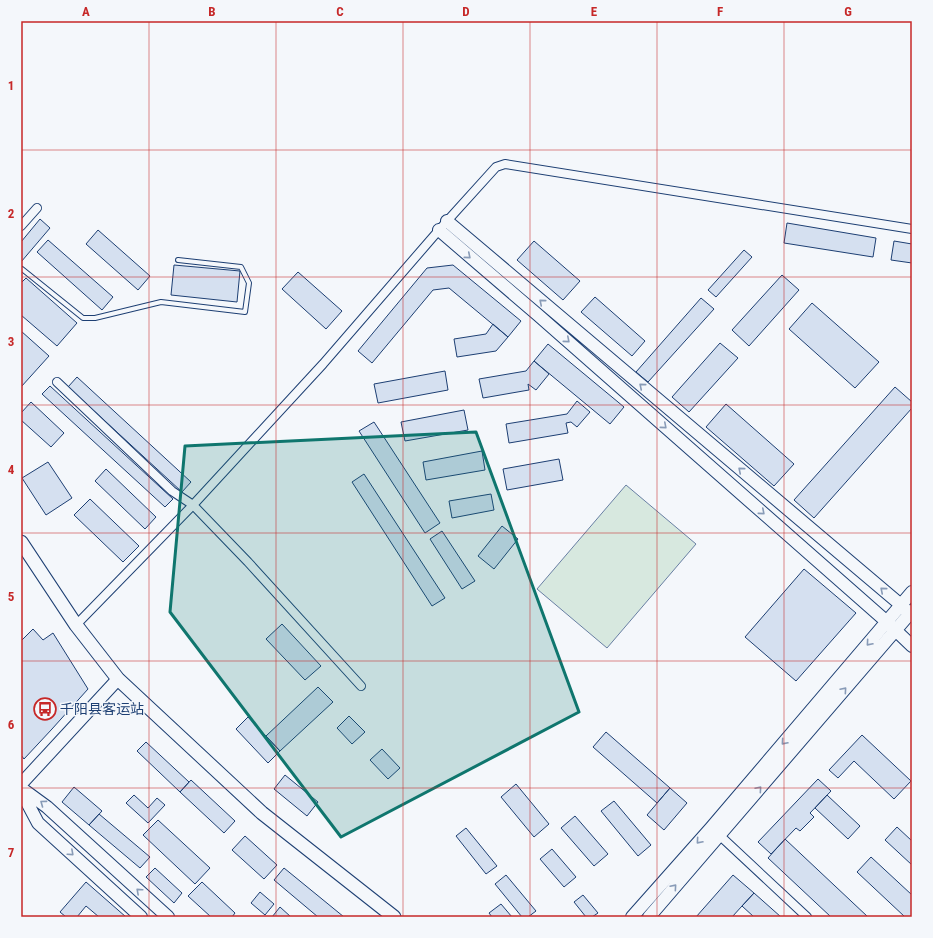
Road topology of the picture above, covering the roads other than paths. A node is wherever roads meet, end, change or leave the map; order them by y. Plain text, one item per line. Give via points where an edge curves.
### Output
1 (37, 208) dead end
2 (447, 221) junction
3 (21, 226) edge
4 (912, 229) edge
5 (439, 230) junction
6 (178, 260) dead end
7 (21, 270) edge
8 (57, 382) dead end
9 (193, 505) junction
10 (21, 542) edge
11 (912, 592) edge
12 (901, 605) junction
13 (911, 614) edge
14 (76, 625) junction
15 (891, 626) junction
16 (912, 646) edge
17 (118, 679) junction
18 (361, 686) dead end
19 (21, 784) edge
20 (21, 790) edge
21 (715, 832) junction
22 (141, 917) edge
23 (168, 917) edge
24 (394, 917) edge
25 (632, 917) edge
26 (649, 917) edge
27 (807, 917) edge

1 - 3 street
2 - 4 street via 496,167 505,164
2 - 5 street
12 -> 2 main road
5 - 9 street via 323,364
5 -> 15 main road
6 - 7 lane via 241,267 249,283 245,312 161,302 95,318 83,318
8 - 9 street via 172,491
9 - 14 street
9 - 18 street
10 - 14 main road
11 - 12 main road
12 - 13 main road
12 - 15 main road
13 - 15 main road
14 - 17 main road
15 - 16 main road
15 - 21 main road
17 - 19 main road
17 - 24 main road via 262,813
20 -> 22 main road via 38,823
23 -> 20 main road via 47,807
21 -> 25 main road
26 -> 21 main road
21 - 27 street

